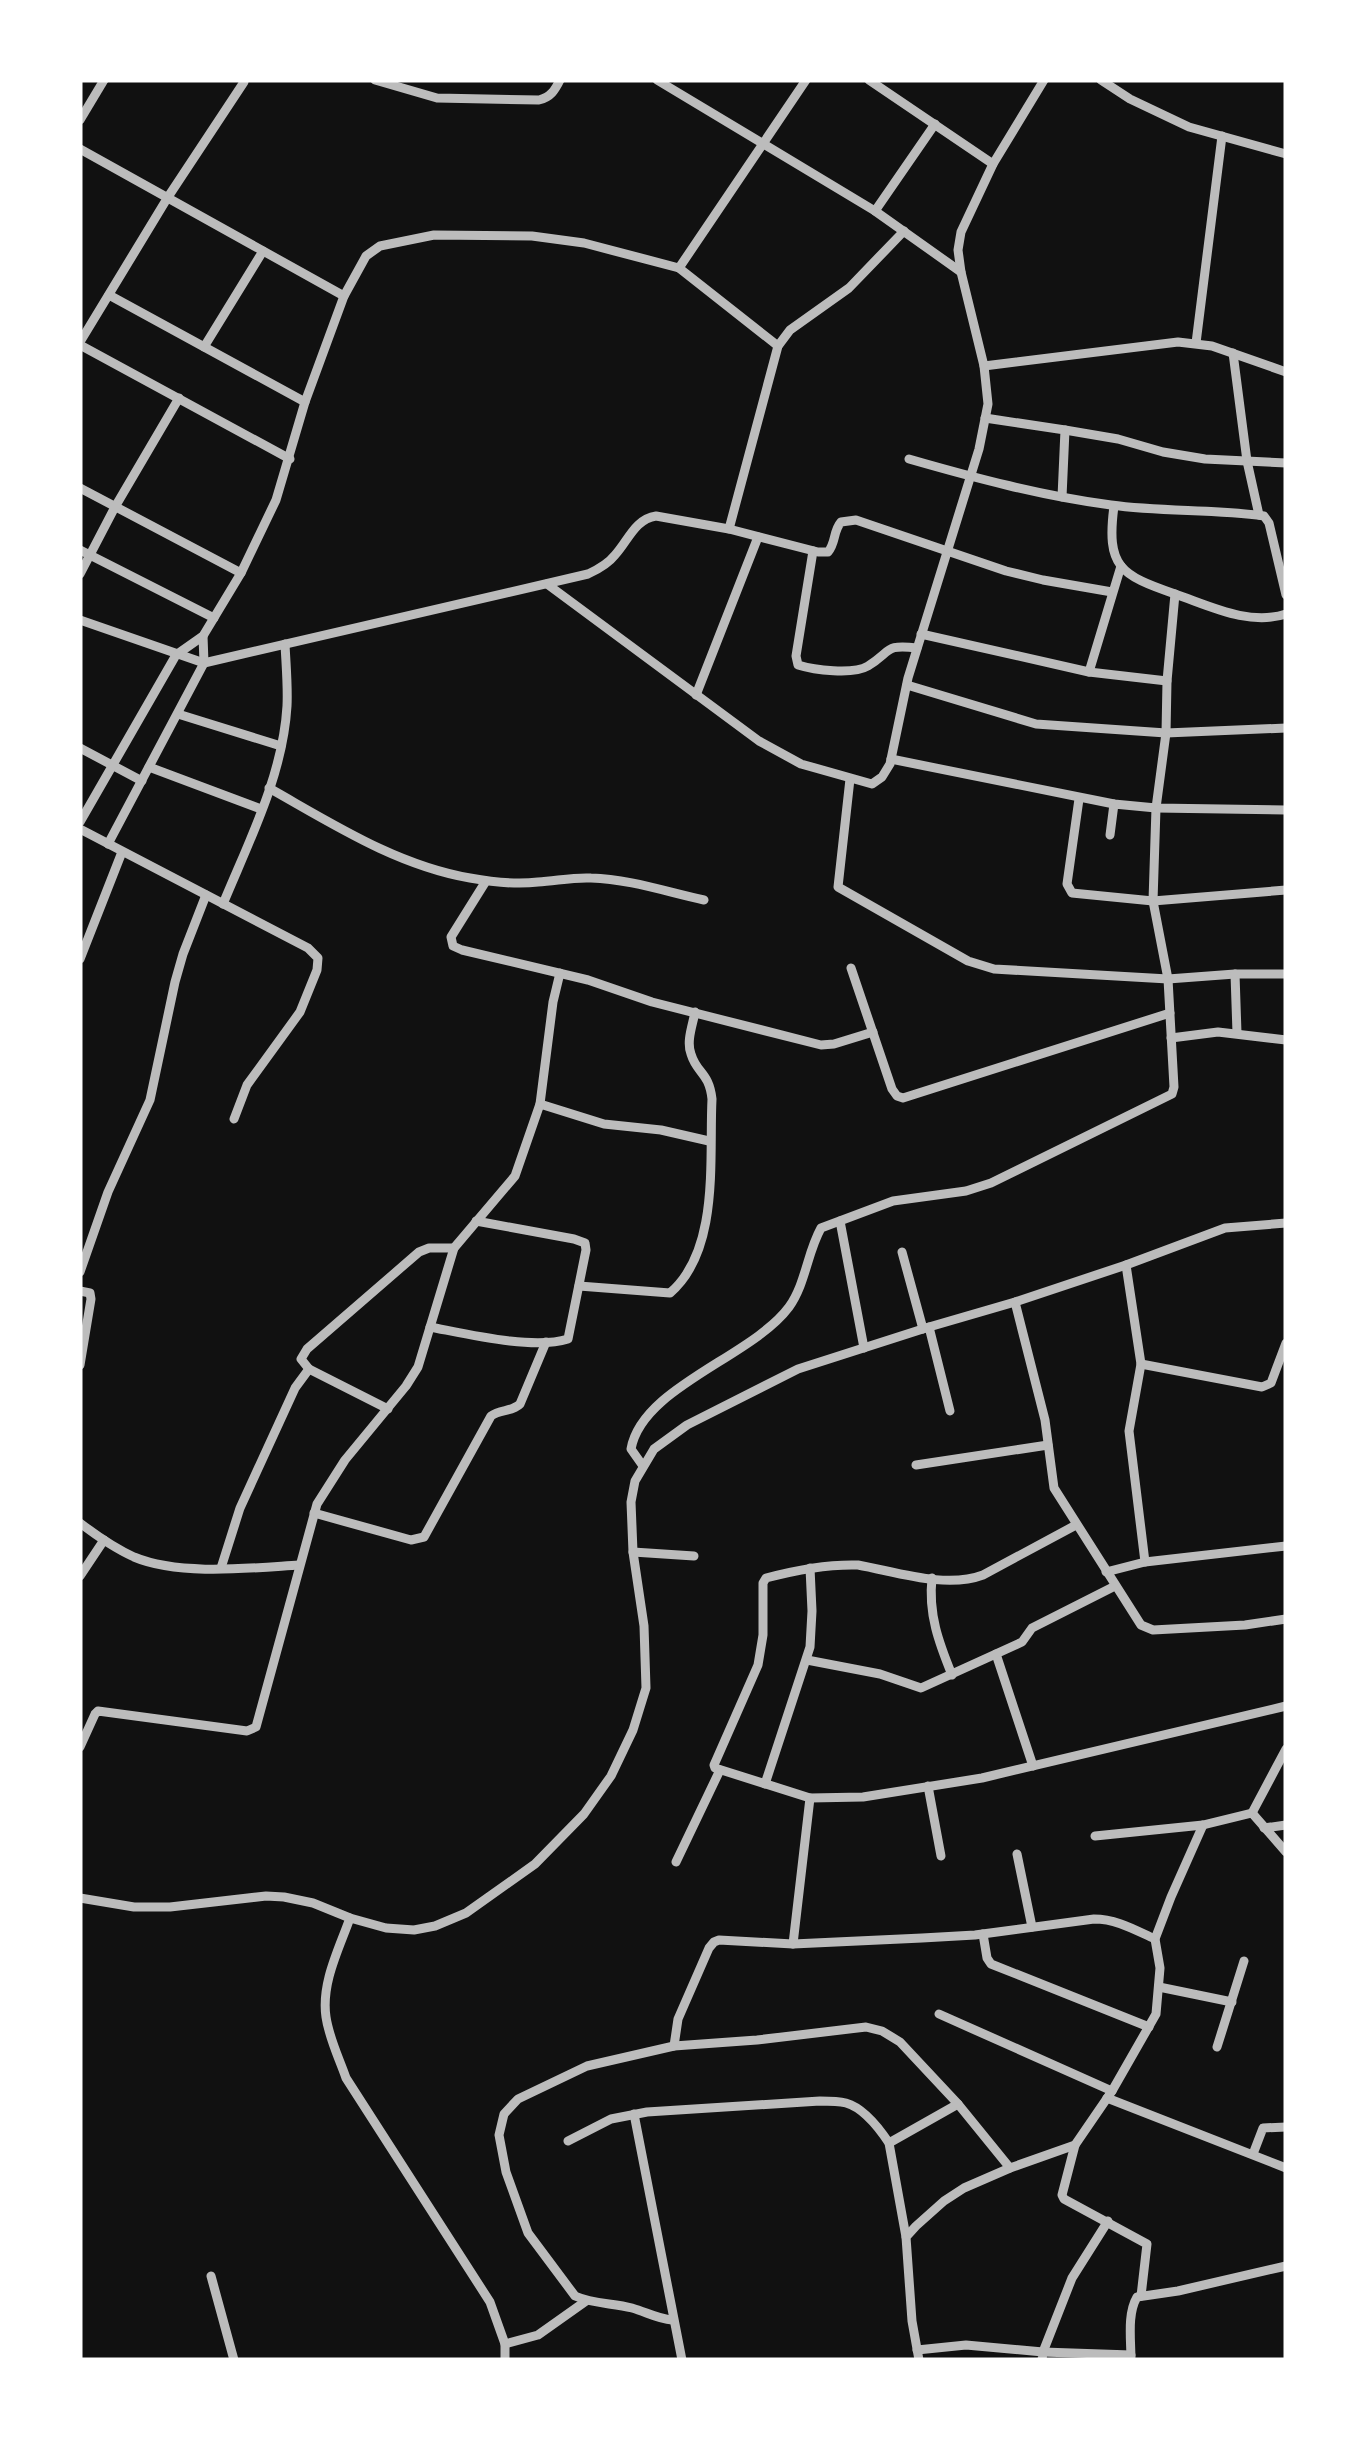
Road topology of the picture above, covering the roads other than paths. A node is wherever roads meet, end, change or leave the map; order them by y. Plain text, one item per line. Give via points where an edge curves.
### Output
1 (104, 80) edge
2 (375, 80) edge
3 (560, 80) edge
4 (657, 80) edge
5 (806, 80) edge
6 (869, 80) edge
7 (1044, 80) edge
8 (1101, 80) edge
9 (244, 82) dead end
10 (80, 120) edge
11 (935, 124) junction
12 (1222, 136) junction
13 (762, 143) junction
14 (80, 148) edge
15 (1286, 154) edge
16 (993, 164) junction
17 (168, 197) junction
18 (875, 211) junction
19 (904, 232) junction
20 (263, 250) junction
21 (678, 268) junction
22 (961, 272) junction
23 (109, 295) junction
24 (344, 296) junction
25 (1196, 343) junction
26 (80, 344) edge
27 (778, 346) junction
28 (204, 347) junction
29 (1234, 353) junction
30 (984, 366) junction
31 (1286, 372) edge
32 (179, 398) junction
33 (306, 402) junction
34 (986, 418) junction
35 (1064, 430) junction
36 (290, 459) junction
37 (910, 459) dead end
38 (1246, 461) junction
39 (1286, 463) edge
40 (970, 476) junction
41 (80, 488) edge
42 (1062, 497) junction
43 (1114, 506) junction
44 (116, 507) junction
45 (1259, 516) junction
46 (730, 529) junction
47 (758, 537) junction
48 (948, 550) junction
49 (813, 551) junction
50 (85, 553) edge
51 (1121, 566) junction
52 (80, 574) edge
53 (242, 574) junction
54 (548, 584) junction
55 (1112, 592) junction
56 (1176, 594) junction
57 (1286, 595) edge
58 (1286, 614) edge
59 (214, 618) junction
60 (80, 620) edge
61 (921, 634) junction
62 (203, 636) junction
63 (285, 644) junction
64 (917, 648) junction
65 (176, 655) junction
66 (204, 664) junction
67 (1089, 672) junction
68 (1167, 681) junction
69 (906, 685) junction
70 (696, 695) junction
71 (178, 714) junction
72 (1286, 728) edge
73 (1166, 733) junction
74 (281, 746) junction
75 (80, 748) edge
76 (891, 759) junction
77 (113, 765) junction
78 (149, 767) junction
79 (850, 779) junction
80 (142, 780) junction
81 (269, 788) junction
82 (1079, 798) junction
83 (1114, 804) junction
84 (1156, 808) junction
85 (262, 809) junction
86 (1286, 810) edge
87 (80, 826) edge
88 (1110, 835) dead end
89 (108, 844) junction
90 (122, 852) junction
91 (486, 881) junction
92 (1286, 890) edge
93 (206, 895) junction
94 (704, 900) dead end
95 (1153, 901) junction
96 (223, 904) junction
97 (80, 959) edge
98 (851, 968) dead end
99 (560, 973) junction
100 (1234, 974) junction
101 (1286, 974) edge
102 (1168, 979) junction
103 (695, 1012) junction
104 (1170, 1013) junction
105 (873, 1032) junction
106 (1237, 1033) junction
107 (1171, 1038) junction
108 (1286, 1040) edge
109 (540, 1104) junction
110 (234, 1118) dead end
111 (710, 1141) junction
112 (476, 1221) junction
113 (840, 1221) junction
114 (1286, 1223) edge
115 (454, 1248) junction
116 (902, 1252) dead end
117 (1126, 1266) junction
118 (80, 1272) edge
119 (579, 1286) junction
120 (80, 1291) edge
121 (1015, 1302) junction
122 (430, 1327) junction
123 (926, 1328) junction
124 (546, 1342) junction
125 (1286, 1343) edge
126 (864, 1348) junction
127 (1141, 1364) junction
128 (80, 1365) edge
129 (310, 1369) junction
130 (388, 1409) junction
131 (950, 1411) dead end
132 (1048, 1445) junction
133 (916, 1465) dead end
134 (643, 1466) junction
135 (314, 1513) junction
136 (80, 1524) edge
137 (1076, 1525) junction
138 (104, 1540) junction
139 (1286, 1546) edge
140 (634, 1552) junction
141 (694, 1556) dead end
142 (1145, 1562) junction
143 (299, 1565) junction
144 (221, 1568) junction
145 (810, 1568) junction
146 (1106, 1572) junction
147 (80, 1576) edge
148 (932, 1578) junction
149 (1116, 1586) junction
150 (1286, 1619) edge
151 (996, 1654) junction
152 (807, 1660) junction
153 (952, 1675) junction
154 (1286, 1706) edge
155 (80, 1747) edge
156 (1286, 1749) edge
157 (1034, 1766) junction
158 (720, 1770) junction
159 (766, 1784) junction
160 (928, 1786) junction
161 (810, 1798) junction
162 (1252, 1813) junction
163 (1286, 1825) edge
164 (1202, 1826) junction
165 (1264, 1828) junction
166 (1096, 1836) dead end
167 (1286, 1852) edge
168 (1017, 1854) dead end
169 (941, 1856) dead end
170 (676, 1862) dead end
171 (80, 1898) edge
172 (350, 1918) junction
173 (1032, 1927) junction
174 (982, 1934) junction
175 (1156, 1939) junction
176 (793, 1944) junction
177 (1244, 1961) dead end
178 (1160, 1986) junction
179 (1232, 2002) junction
180 (939, 2014) dead end
181 (1149, 2027) junction
182 (674, 2046) junction
183 (1217, 2047) dead end
184 (1109, 2094) junction
185 (958, 2104) junction
186 (634, 2114) junction
187 (1286, 2127) edge
188 (568, 2141) dead end
189 (889, 2143) junction
190 (1075, 2145) junction
191 (1253, 2154) junction
192 (1010, 2168) junction
193 (1286, 2168) edge
194 (1108, 2221) junction
195 (906, 2237) junction
196 (1286, 2266) edge
197 (211, 2276) dead end
198 (1141, 2296) junction
199 (586, 2301) junction
200 (672, 2320) junction
201 (505, 2344) junction
202 (918, 2355) edge
203 (1042, 2356) edge
204 (1131, 2358) edge
205 (234, 2360) edge
206 (505, 2360) edge
207 (682, 2360) edge

1 - 10 street
2 - 3 street via 437,98 540,100
4 - 13 street
5 - 13 street
6 - 11 street
7 - 16 street
8 - 12 street via 1189,127
9 - 17 street
11 - 16 street
11 - 18 street
12 - 15 street
12 - 25 street
13 - 18 street
13 - 21 street
14 - 17 street
16 - 22 street via 961,232
17 - 20 street
17 - 23 street
18 - 19 street
19 - 22 street
19 - 27 street
20 - 24 street
20 - 28 street
21 - 24 street via 532,236 434,236 380,246 366,256
21 - 27 street
22 - 30 street
23 - 26 street
23 - 28 street
24 - 33 street
25 - 29 street
25 - 30 street
26 - 32 street
27 - 46 street
28 - 33 street
29 - 31 street
29 - 38 street
30 - 34 street
32 - 36 street
32 - 44 street
33 - 36 street
34 - 35 street
34 - 40 street
35 - 38 street via 1163,452
35 - 42 street
36 - 53 street
37 - 40 street
38 - 39 street
38 - 45 street
40 - 42 street
40 - 48 street
41 - 44 street
42 - 43 street
43 - 45 street
43 - 51 street via 1112,551
44 - 50 street
44 - 53 street
45 - 57 street via 1269,523
46 - 47 street
46 - 54 street via 648,517 602,567
47 - 49 street
47 - 70 street
48 - 49 street via 856,520 840,522 828,552
48 - 55 street via 1043,580
48 - 61 street
49 - 64 street via 798,664 850,671 869,666 890,648
50 - 52 street
50 - 59 street
51 - 55 street
51 - 56 street via 1135,579
53 - 59 street
54 - 63 street
54 - 70 street
55 - 67 street
56 - 58 street via 1236,614
56 - 68 street
59 - 62 street
60 - 65 street
61 - 64 street
61 - 67 street
62 - 65 street
62 - 66 street
63 - 66 street
63 - 74 street
64 - 69 street
65 - 66 street
65 - 77 street
66 - 71 street
67 - 68 street
68 - 73 street
69 - 73 street via 1036,724
69 - 76 street
70 - 79 street via 759,742
71 - 74 street
71 - 78 street
72 - 73 street
73 - 84 street
74 - 81 street
75 - 77 street
76 - 79 street via 872,784
76 - 82 street
77 - 80 street
77 - 87 street
78 - 80 street
78 - 85 street
79 - 102 street via 837,883 843,892 994,969
80 - 89 street
81 - 85 street
81 - 91 street via 405,860
82 - 83 street
82 - 95 street via 1069,890
83 - 84 street
83 - 88 street
84 - 86 street
84 - 95 street
85 - 96 street
87 - 89 street
89 - 90 street
90 - 93 street
90 - 97 street
91 - 94 street via 596,878
91 - 99 street via 453,931 453,946
92 - 95 street
93 - 96 street
93 - 118 street via 175,982 150,1100
95 - 102 street
96 - 110 street via 318,958 300,1012 247,1085
98 - 105 street
99 - 103 street
99 - 109 street
100 - 101 street
100 - 102 street
100 - 106 street
102 - 104 street
103 - 105 street via 821,1046
103 - 111 street via 689,1045 710,1086
104 - 105 street via 904,1098 892,1089
104 - 107 street
106 - 107 street
106 - 108 street
107 - 113 street via 1170,1096 991,1182 893,1200
109 - 111 street via 604,1124
109 - 112 street via 515,1176
111 - 119 street via 710,1199 693,1265 674,1290
112 - 115 street
112 - 119 street via 585,1243
113 - 126 street
113 - 134 street via 821,1228 801,1284 768,1328 641,1423 631,1449
114 - 117 street via 1225,1228
115 - 122 street
115 - 129 street via 430,1248 406,1261 307,1348 301,1359
116 - 123 street
117 - 121 street
117 - 127 street
119 - 124 street via 568,1338
120 - 128 street via 91,1299
121 - 123 street
121 - 132 street
122 - 124 street
122 - 130 street via 418,1367
123 - 126 street
123 - 131 street
124 - 135 street via 520,1404 490,1416 424,1538
125 - 127 street via 1271,1383 1262,1387
126 - 134 street via 736,1398 670,1436
127 - 142 street via 1129,1432
129 - 130 street
129 - 144 street via 240,1508
130 - 135 street via 345,1460
132 - 133 street
132 - 137 street via 1054,1488
134 - 140 street via 630,1502
135 - 143 street
136 - 138 street
137 - 146 street
137 - 148 street via 968,1581
138 - 144 street via 164,1565
138 - 147 street
139 - 142 street
140 - 141 street
140 - 172 street via 646,1688 611,1776 584,1814 535,1864 466,1913 414,1930
142 - 146 street
143 - 144 street
143 - 155 street via 254,1729 98,1711
145 - 148 street via 858,1565
145 - 152 street
145 - 158 street via 764,1580 762,1649 714,1765
146 - 149 street
148 - 153 street via 933,1622
149 - 150 street via 1147,1628
149 - 151 street
151 - 153 street
151 - 157 street
152 - 153 street via 921,1688
152 - 159 street
154 - 157 street
156 - 162 street
157 - 160 street
158 - 159 street
158 - 170 street
159 - 161 street
160 - 161 street via 863,1798
160 - 169 street
161 - 176 street
162 - 164 street
162 - 165 street
163 - 165 street
164 - 166 street
164 - 175 street
165 - 167 street
168 - 173 street
171 - 172 street via 152,1907 284,1897
172 - 201 street via 327,1984 331,2037 346,2078 490,2302
173 - 174 street
173 - 175 street via 1108,1919
174 - 176 street
174 - 181 street via 991,1964
175 - 178 street
176 - 182 street via 714,1942 678,2019
177 - 179 street
178 - 179 street
178 - 181 street
179 - 183 street
180 - 184 street
181 - 184 street
182 - 185 street via 866,2027 900,2042
182 - 199 street via 587,2066 518,2100 504,2114 499,2135 506,2172 528,2233 575,2296
184 - 190 street
184 - 191 street
185 - 189 street
185 - 192 street
186 - 188 street
186 - 189 street via 846,2103
186 - 200 street
187 - 191 street via 1262,2128
189 - 195 street
190 - 192 street
190 - 194 street via 1064,2199
191 - 193 street
192 - 195 street via 954,2194
194 - 198 street via 1147,2244
194 - 203 street via 1072,2278
195 - 202 street
196 - 198 street
197 - 205 street
198 - 204 street via 1133,2302
199 - 200 street
199 - 201 street via 538,2335
200 - 207 street
201 - 206 street
202 - 203 street via 966,2345
203 - 204 street

